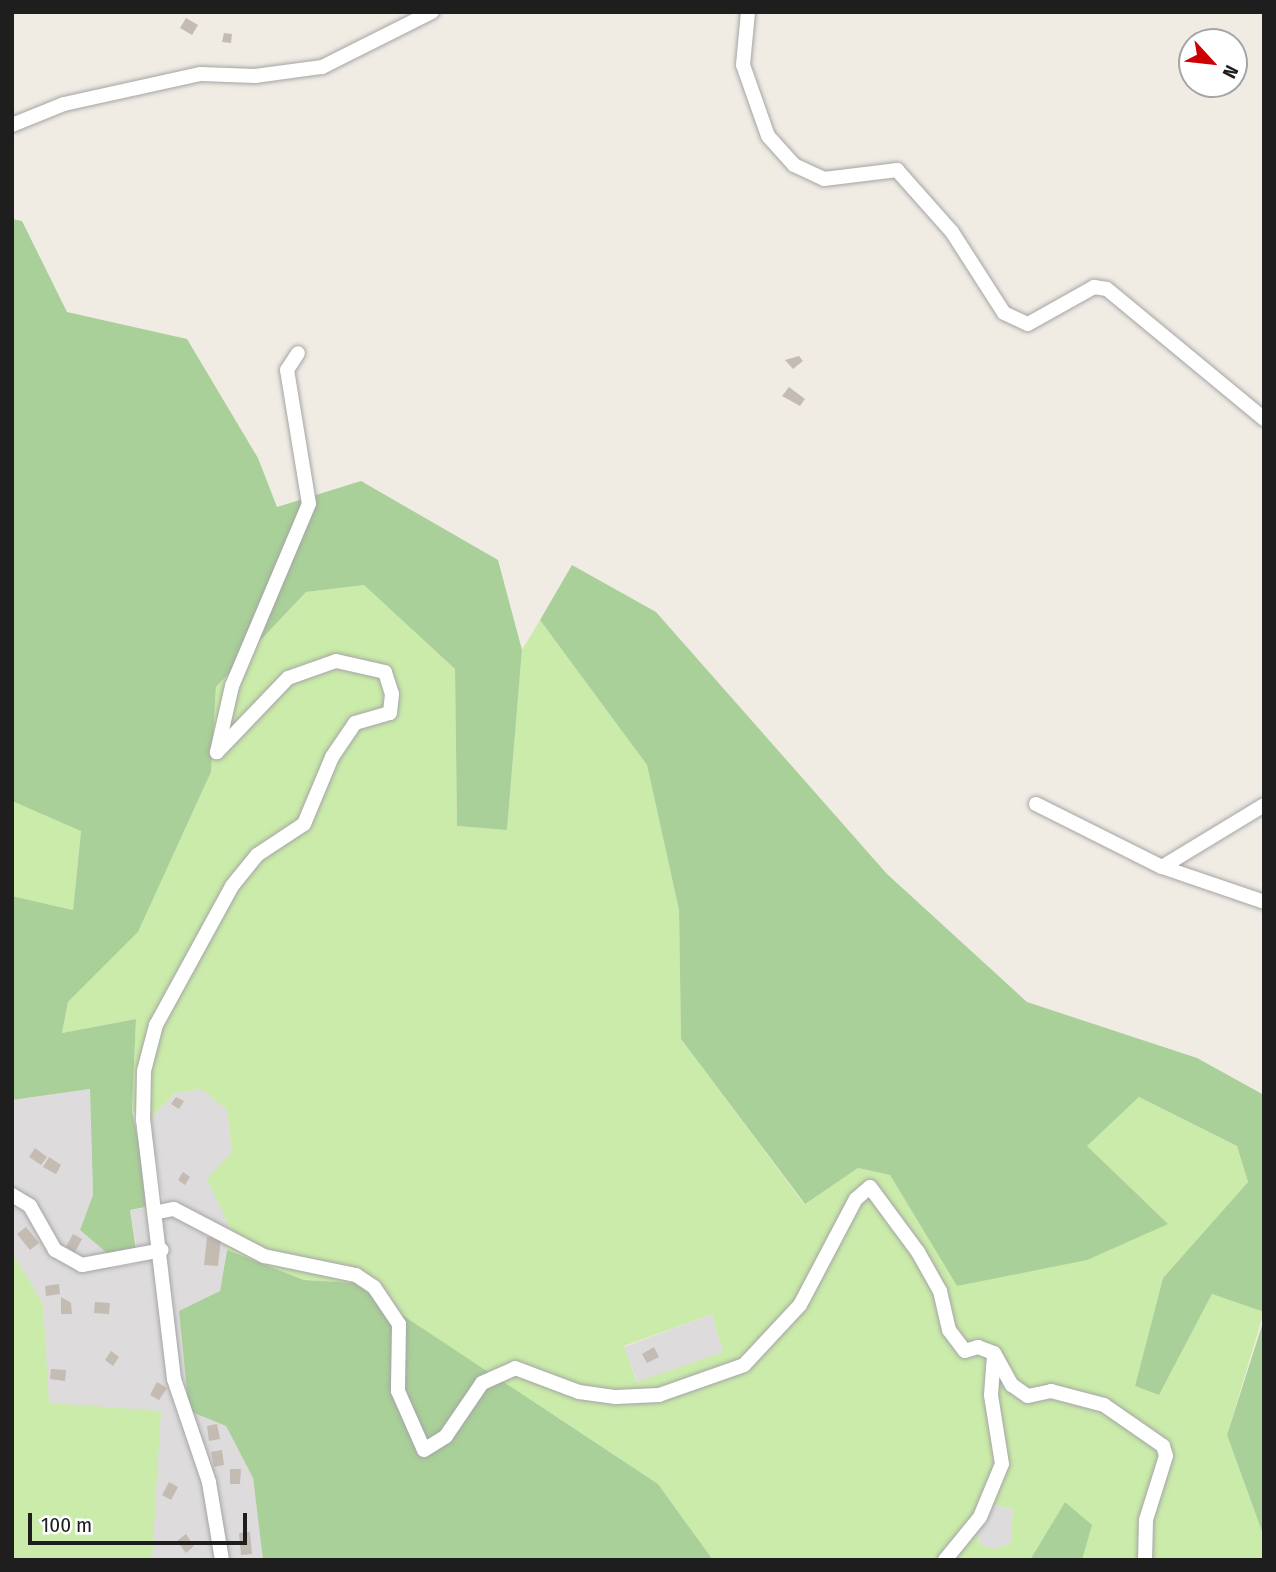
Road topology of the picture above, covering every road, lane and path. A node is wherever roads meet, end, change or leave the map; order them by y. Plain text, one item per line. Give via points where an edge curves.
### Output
1 (432, 12) edge
2 (748, 12) edge
3 (12, 125) edge
4 (298, 353) dead end
5 (1264, 419) edge
6 (1037, 804) dead end
7 (1264, 805) edge
8 (1162, 866) junction
9 (1264, 902) edge
10 (12, 1195) edge
11 (158, 1212) junction
12 (162, 1250) junction
13 (994, 1353) junction
14 (222, 1560) edge
15 (945, 1560) edge
16 (1145, 1560) edge

1 - 3 street via 322,67 201,74 64,104
2 - 5 street via 743,65 768,136 794,165 824,179 897,170 951,232 1004,313 1028,324 1094,287 1108,289
4 - 11 street via 287,370 309,504 232,685 217,752 288,678 336,661 386,672 390,713 355,723 332,757 304,824 257,855 232,886 156,1025 144,1071 143,1120
6 - 8 street
7 - 8 street
8 - 9 street
10 - 12 street via 30,1206 55,1250 82,1265
11 - 12 street
11 - 13 street via 174,1209 264,1256 356,1275 374,1287 399,1324 398,1391 424,1450 446,1437 482,1383 514,1368 579,1392 616,1397 659,1395 744,1366 800,1305 856,1199 870,1187 940,1290 949,1330 965,1351 978,1347
12 - 14 street via 174,1379 209,1482
13 - 15 street via 991,1395 1002,1464 980,1517
13 - 16 street via 1012,1385 1028,1396 1051,1391 1104,1405 1163,1446 1166,1456 1146,1520

